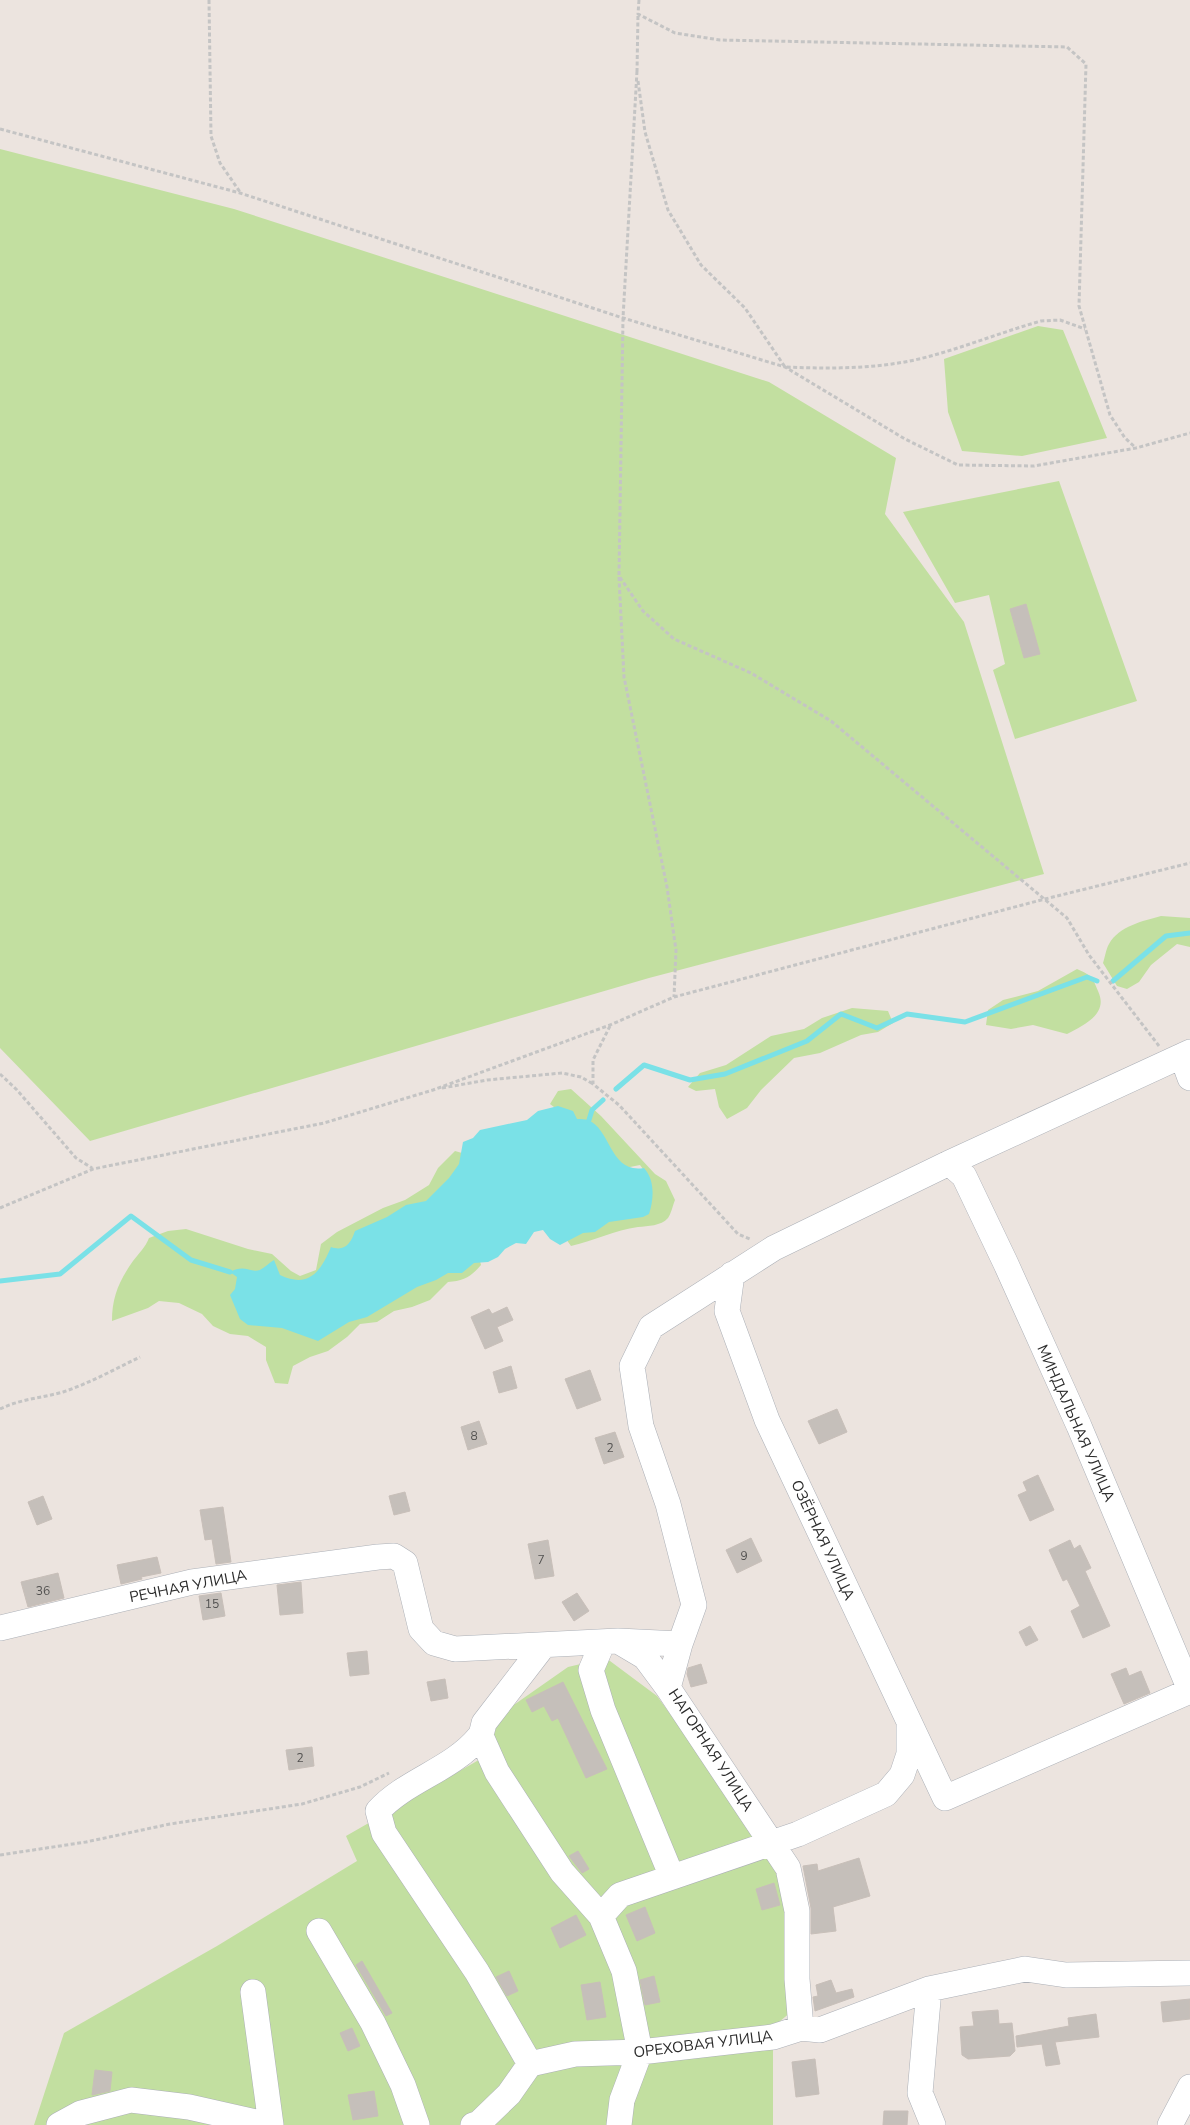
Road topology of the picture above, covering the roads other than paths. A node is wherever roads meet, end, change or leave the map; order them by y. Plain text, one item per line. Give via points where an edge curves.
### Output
1 (1187, 1062) edge
2 (948, 1163) junction
3 (732, 1274) junction
4 (0, 1628) edge
5 (610, 1642) junction
6 (680, 1644) junction
7 (544, 1645) junction
8 (668, 1688) junction
9 (1190, 1691) edge
10 (909, 1724) junction
11 (481, 1736) junction
12 (772, 1843) junction
13 (672, 1877) junction
14 (601, 1916) junction
15 (319, 1931) dead end
16 (1190, 1972) edge
17 (930, 1988) junction
18 (253, 1992) dead end
19 (801, 2028) junction
20 (640, 2052) junction
21 (530, 2064) junction
22 (1190, 2087) edge
23 (510, 2094) junction
24 (184, 2116) edge
25 (60, 2125) edge
26 (270, 2125) edge
27 (417, 2125) edge
28 (473, 2125) edge
29 (504, 2125) edge
30 (619, 2125) edge
31 (933, 2125) edge
32 (1170, 2125) edge

1 - 2 street
2 - 3 street via 774,1248
2 - 9 street, МИНДАЛЬНАЯ УЛИЦА via 964,1176 1006,1264 1079,1426
3 - 6 street, НАГОРНАЯ УЛИЦА via 651,1327 632,1366 641,1426 668,1504 694,1605
3 - 10 street, ОЗЁРНАЯ УЛИЦА via 728,1311 767,1420
4 - 7 street, РЕЧНАЯ УЛИЦА via 192,1582 394,1556 405,1563 421,1629 434,1643 455,1649
5 - 6 street, РЕЧНАЯ УЛИЦА
5 - 7 street, РЕЧНАЯ УЛИЦА
5 - 8 street via 645,1658
5 - 13 street via 591,1670 603,1710
6 - 8 street, НАГОРНАЯ УЛИЦА
7 - 11 street via 484,1723
8 - 12 street, НАГОРНАЯ УЛИЦА
9 - 10 street, ОЗЁРНАЯ УЛИЦА via 945,1798
10 - 12 street via 909,1754 905,1768 886,1794
11 - 14 street via 497,1772 562,1872
11 - 21 street via 458,1756 390,1799 378,1811 384,1833 477,1972
12 - 13 street
12 - 19 street, НАГОРНАЯ УЛИЦА via 788,1868 797,1911
13 - 14 street via 620,1895
14 - 20 street via 624,1972
15 - 27 street via 373,2023
16 - 17 street, ОРЕХОВАЯ УЛИЦА via 1066,1975 1025,1969
17 - 19 street, ОРЕХОВАЯ УЛИЦА via 820,2030
17 - 31 street via 920,2093
18 - 26 street
19 - 20 street, ОРЕХОВАЯ УЛИЦА via 773,2037
20 - 21 street, ОРЕХОВАЯ УЛИЦА via 575,2054
20 - 30 street via 622,2100
21 - 23 street
22 - 32 street
23 - 28 street
23 - 29 street
24 - 25 street via 131,2100 81,2114
24 - 26 street

